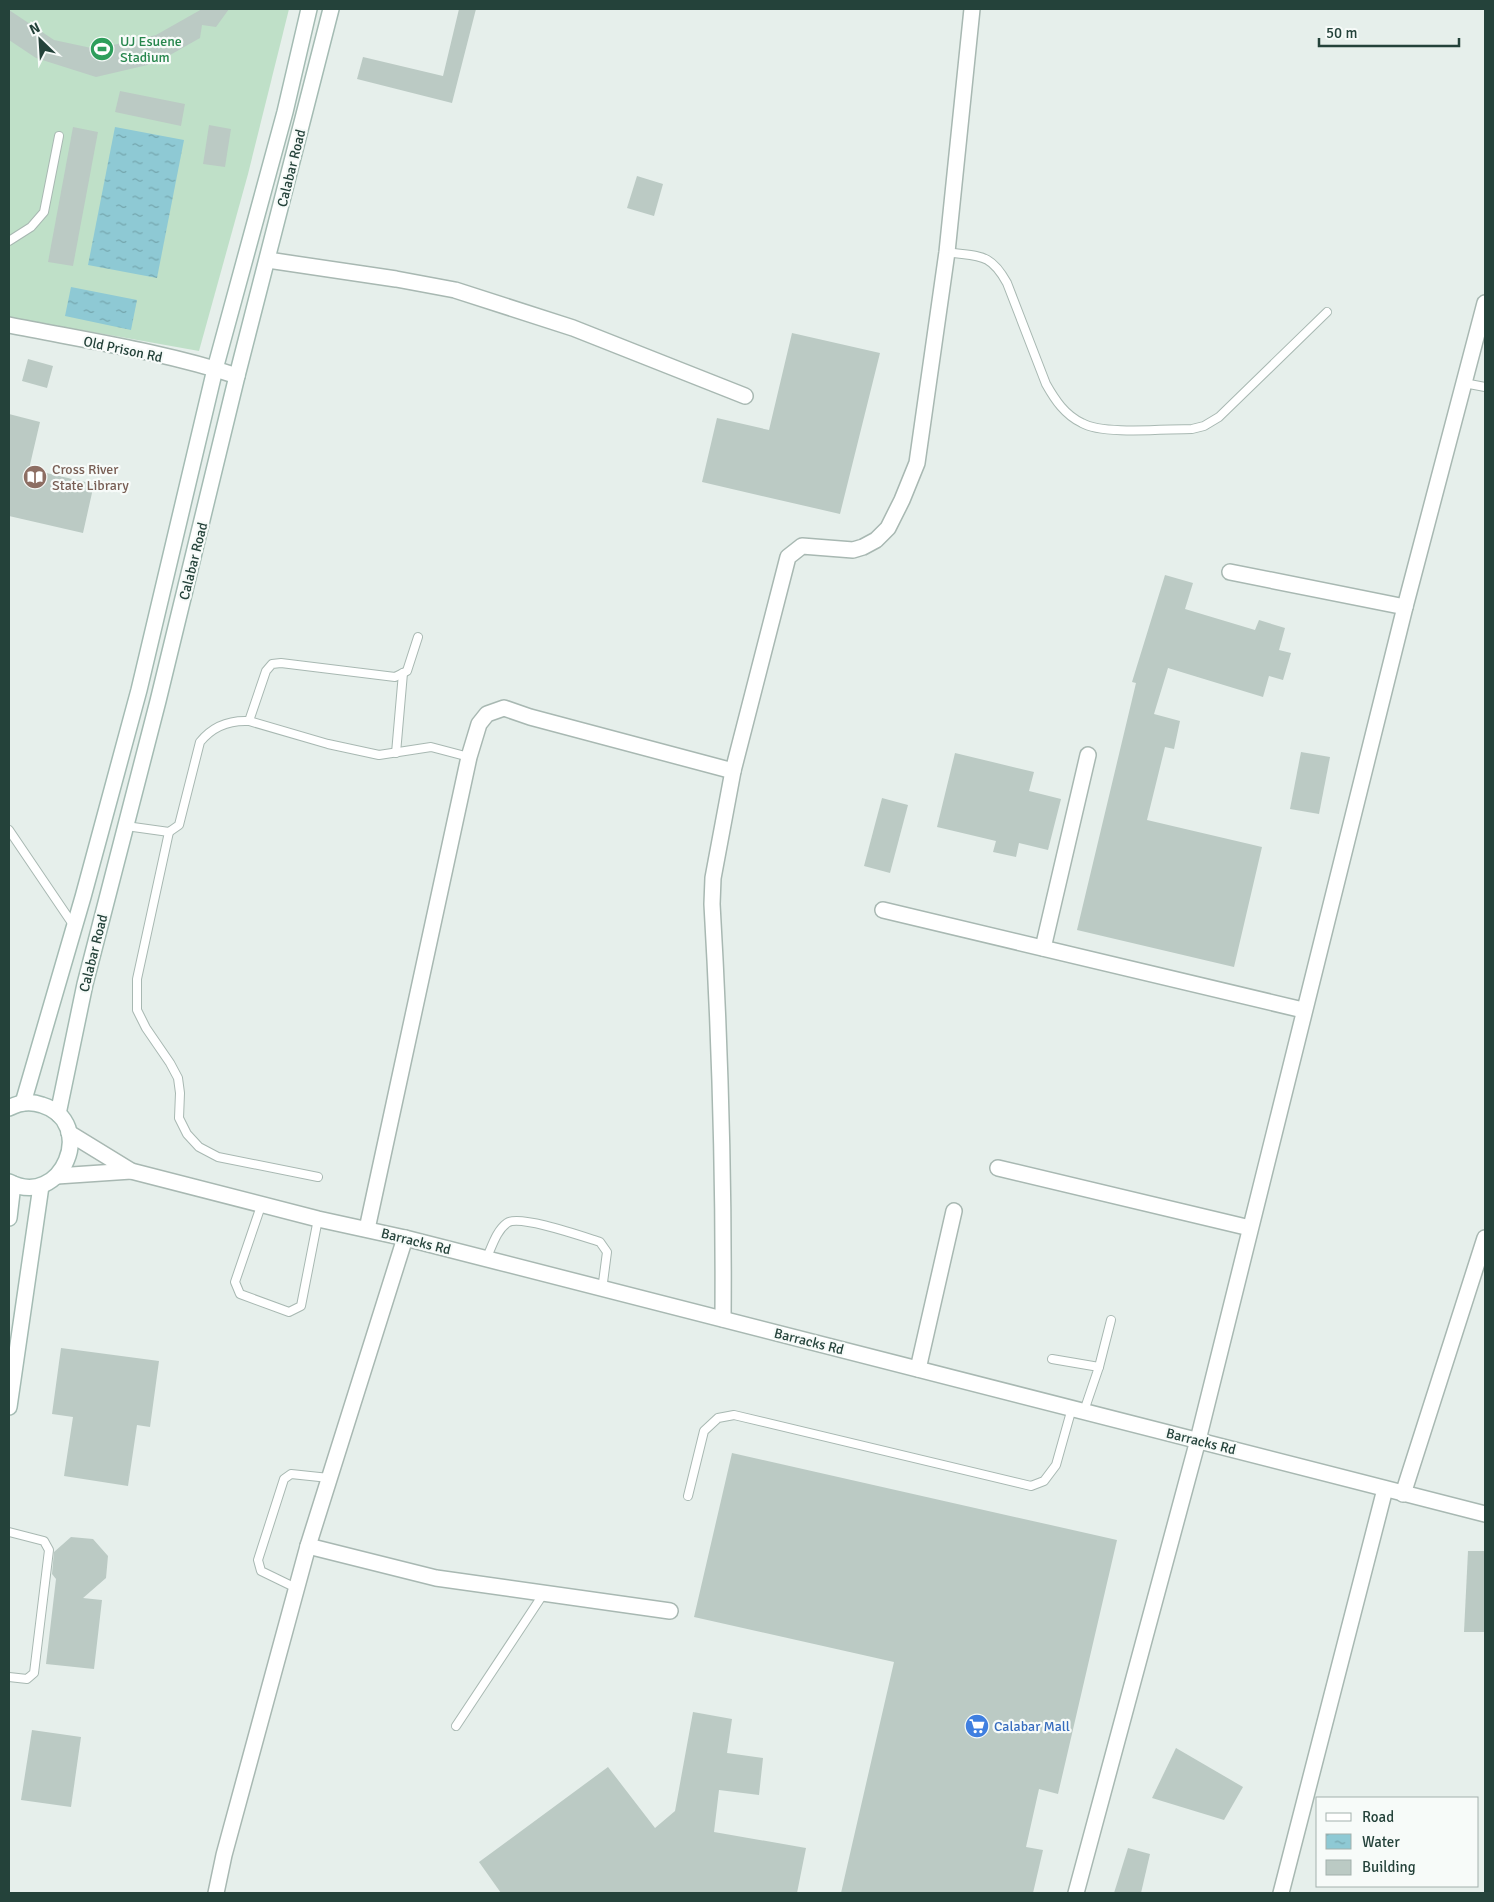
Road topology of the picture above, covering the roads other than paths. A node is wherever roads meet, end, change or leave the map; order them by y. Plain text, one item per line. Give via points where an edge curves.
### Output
1 (309, 9) edge
2 (331, 9) edge
3 (972, 9) edge
4 (59, 136) dead end
5 (9, 241) edge
6 (947, 252) junction
7 (268, 260) junction
8 (1485, 303) edge
9 (1327, 312) dead end
10 (9, 325) edge
11 (215, 369) junction
12 (237, 376) junction
13 (1464, 383) junction
14 (1485, 387) edge
15 (745, 396) dead end
16 (1230, 572) dead end
17 (1405, 607) junction
18 (418, 637) dead end
19 (403, 673) junction
20 (248, 721) junction
21 (396, 753) junction
22 (1088, 755) dead end
23 (469, 757) junction
24 (733, 771) junction
25 (126, 826) junction
26 (9, 830) edge
27 (169, 832) junction
28 (883, 910) dead end
29 (74, 926) junction
30 (1043, 948) junction
31 (1303, 1010) junction
32 (14, 1102) edge
33 (58, 1114) junction
34 (70, 1133) junction
35 (998, 1168) dead end
36 (131, 1171) junction
37 (57, 1176) junction
38 (318, 1177) dead end
39 (11, 1183) edge
40 (40, 1186) junction
41 (262, 1203) junction
42 (954, 1211) dead end
43 (9, 1218) edge
44 (318, 1218) junction
45 (1250, 1228) junction
46 (367, 1229) junction
47 (405, 1238) junction
48 (1485, 1238) edge
49 (486, 1259) junction
50 (602, 1290) junction
51 (723, 1319) junction
52 (1111, 1320) dead end
53 (1052, 1359) dead end
54 (1099, 1367) junction
55 (918, 1369) junction
56 (9, 1408) edge
57 (1078, 1409) junction
58 (1198, 1440) junction
59 (329, 1478) junction
60 (1385, 1489) junction
61 (1403, 1494) junction
62 (688, 1496) dead end
63 (1485, 1514) edge
64 (9, 1532) edge
65 (308, 1546) junction
66 (296, 1588) junction
67 (544, 1593) junction
68 (670, 1611) dead end
69 (9, 1677) edge
70 (456, 1726) dead end
71 (216, 1893) edge
72 (1076, 1893) edge
73 (1281, 1893) edge

1 - 11 street, Calabar Road via 285,112
2 - 7 street, Calabar Road
3 - 6 street
4 - 5 lane via 44,212 32,227
6 - 9 lane via 988,258 999,267 1053,397 1066,413 1083,424 1104,430 1192,429 1204,426 1219,417
6 - 24 street via 917,463 912,478 888,528 876,540 853,550 802,546 788,558
7 - 12 street, Calabar Road
7 - 15 street via 455,290 573,328
8 - 13 street
10 - 11 street, Old Prison Rd
11 - 12 street, Old Prison Rd
11 - 29 street, Calabar Road via 139,690
12 - 25 street, Calabar Road
13 - 14 lane
13 - 17 street
16 - 17 street
17 - 31 street
18 - 19 lane via 407,671
19 - 20 lane via 395,677 272,664 266,671
19 - 21 lane
20 - 21 lane via 328,744 379,755
20 - 27 lane via 236,720 207,732 200,742 179,825
21 - 23 lane via 431,747
22 - 30 street
23 - 24 street via 479,724 487,714 504,708
23 - 46 street
24 - 51 street via 711,887 721,1062
25 - 27 lane
25 - 33 street, Calabar Road via 85,984
26 - 29 lane
27 - 38 lane via 137,979 137,1010 178,1078 179,1118 199,1147 218,1156
28 - 30 street
29 - 32 street, Calabar Road
30 - 31 street
31 - 45 street
32 - 33 street via 47,1106
33 - 34 street
34 - 36 street, Barracks Rd
34 - 37 street via 68,1160
35 - 45 street
36 - 37 street, Barracks Rd
36 - 41 street, Barracks Rd
37 - 40 street
39 - 40 street via 22,1187
39 - 43 street
40 - 56 street
41 - 44 street, Barracks Rd
41 - 44 lane via 236,1282 240,1294 289,1312 301,1306
42 - 55 street
44 - 46 street, Barracks Rd
45 - 58 street
46 - 47 street, Barracks Rd
47 - 49 street, Barracks Rd
47 - 59 street
48 - 61 street
49 - 50 street, Barracks Rd
49 - 50 lane via 500,1230 509,1221 523,1220 600,1242 607,1252
50 - 51 street, Barracks Rd
51 - 55 street, Barracks Rd
52 - 54 lane
53 - 54 lane
54 - 57 lane
55 - 57 street, Barracks Rd
57 - 58 street, Barracks Rd
57 - 62 lane via 1056,1465 1044,1481 1031,1486 734,1415 718,1418 704,1431
58 - 60 street, Barracks Rd
58 - 72 street
59 - 65 street
59 - 66 lane via 291,1474 284,1479 258,1560 261,1571
60 - 61 street, Barracks Rd
60 - 73 street
61 - 63 street, Barracks Rd
64 - 69 lane via 44,1541 49,1550 34,1673 27,1679
65 - 66 street
65 - 67 street via 436,1578
66 - 71 street
67 - 68 street
67 - 70 lane

